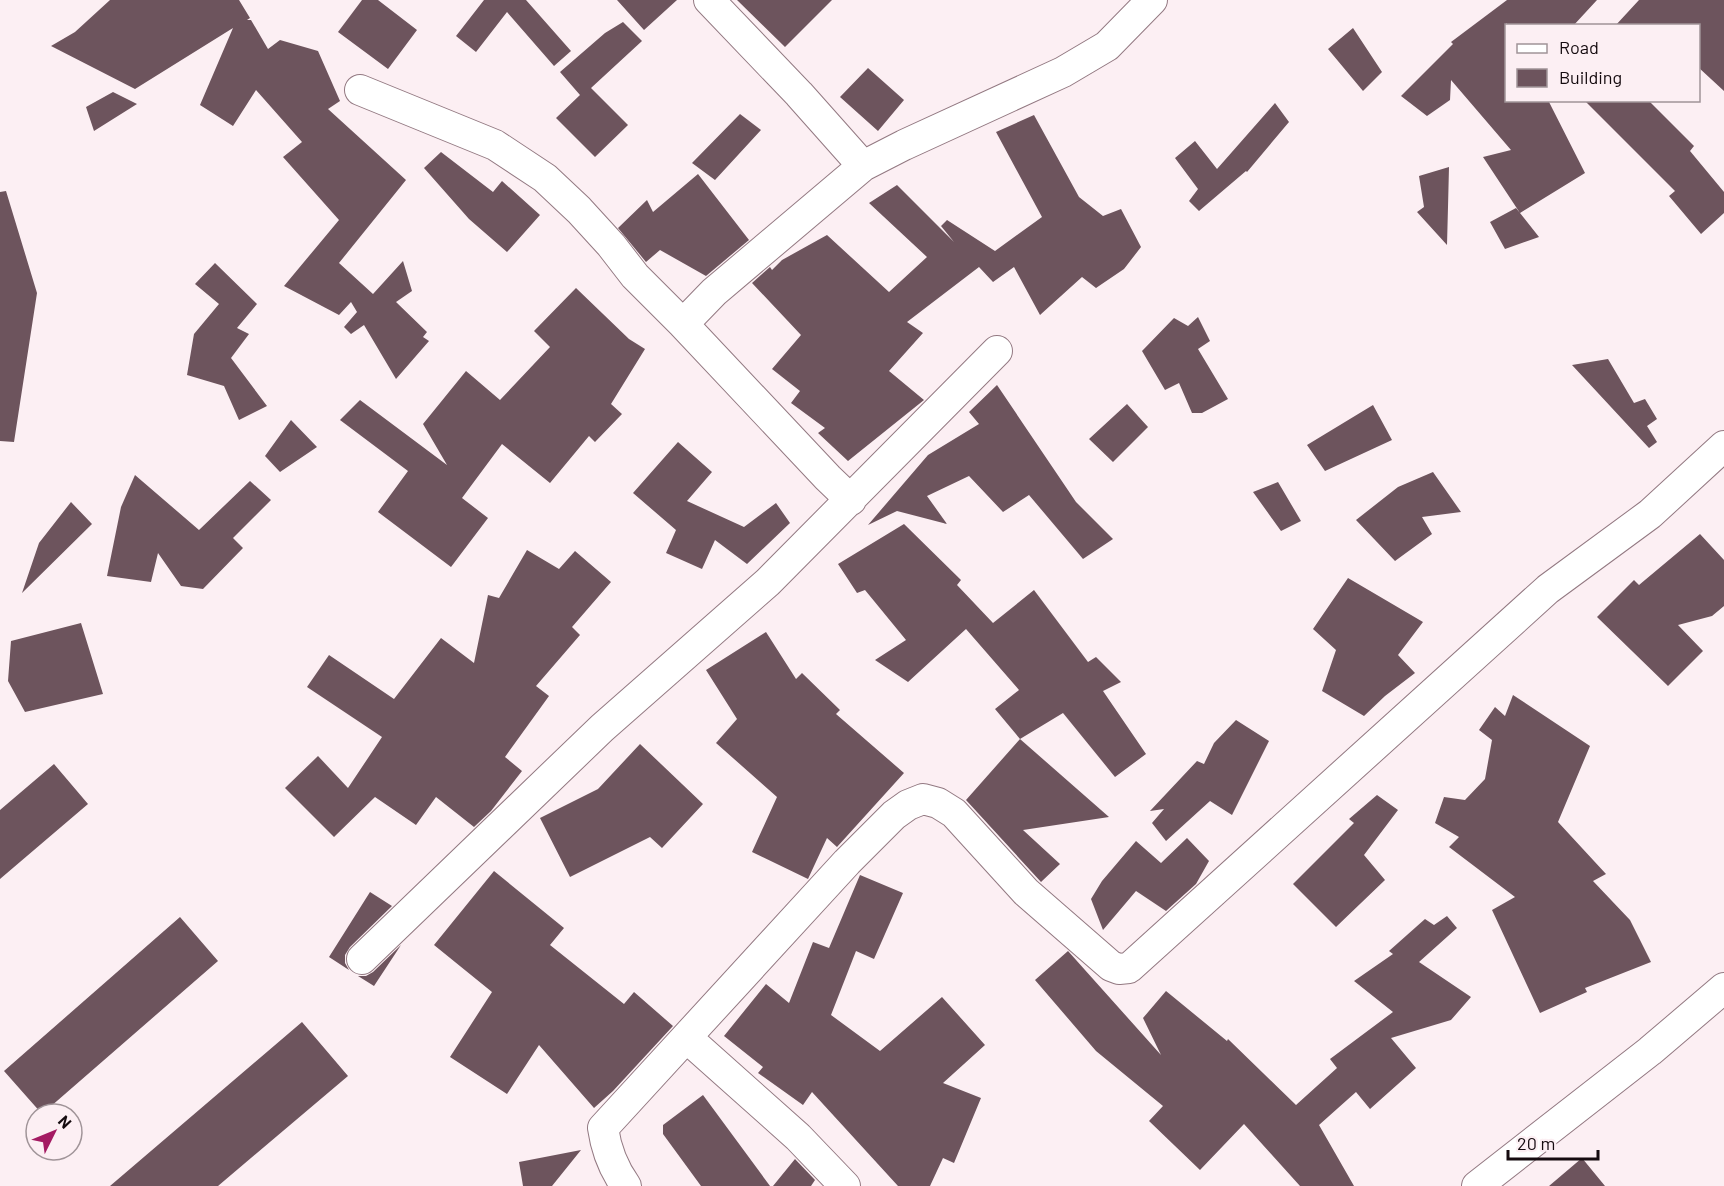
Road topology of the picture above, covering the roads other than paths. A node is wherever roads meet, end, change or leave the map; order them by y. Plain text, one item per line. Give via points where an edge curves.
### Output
1 (709, 0) edge
2 (1152, 0) edge
3 (360, 90) dead end
4 (863, 166) junction
5 (683, 324) junction
6 (997, 351) dead end
7 (1724, 446) edge
8 (851, 500) junction
9 (362, 959) dead end
10 (1724, 988) edge
11 (687, 1038) junction
12 (626, 1186) edge
13 (845, 1186) edge
14 (1478, 1186) edge

1 - 4 street
2 - 4 street via 1107,46 1063,72
3 - 5 street via 495,146 545,178
4 - 5 street via 714,292
5 - 8 street
6 - 8 street
7 - 11 street via 1650,514 1548,589 1129,968 1112,966 1026,892 954,813 922,799 894,815 847,862
8 - 9 street via 768,582 602,728
10 - 14 street
11 - 12 street via 603,1128 605,1146
11 - 13 street via 798,1137

